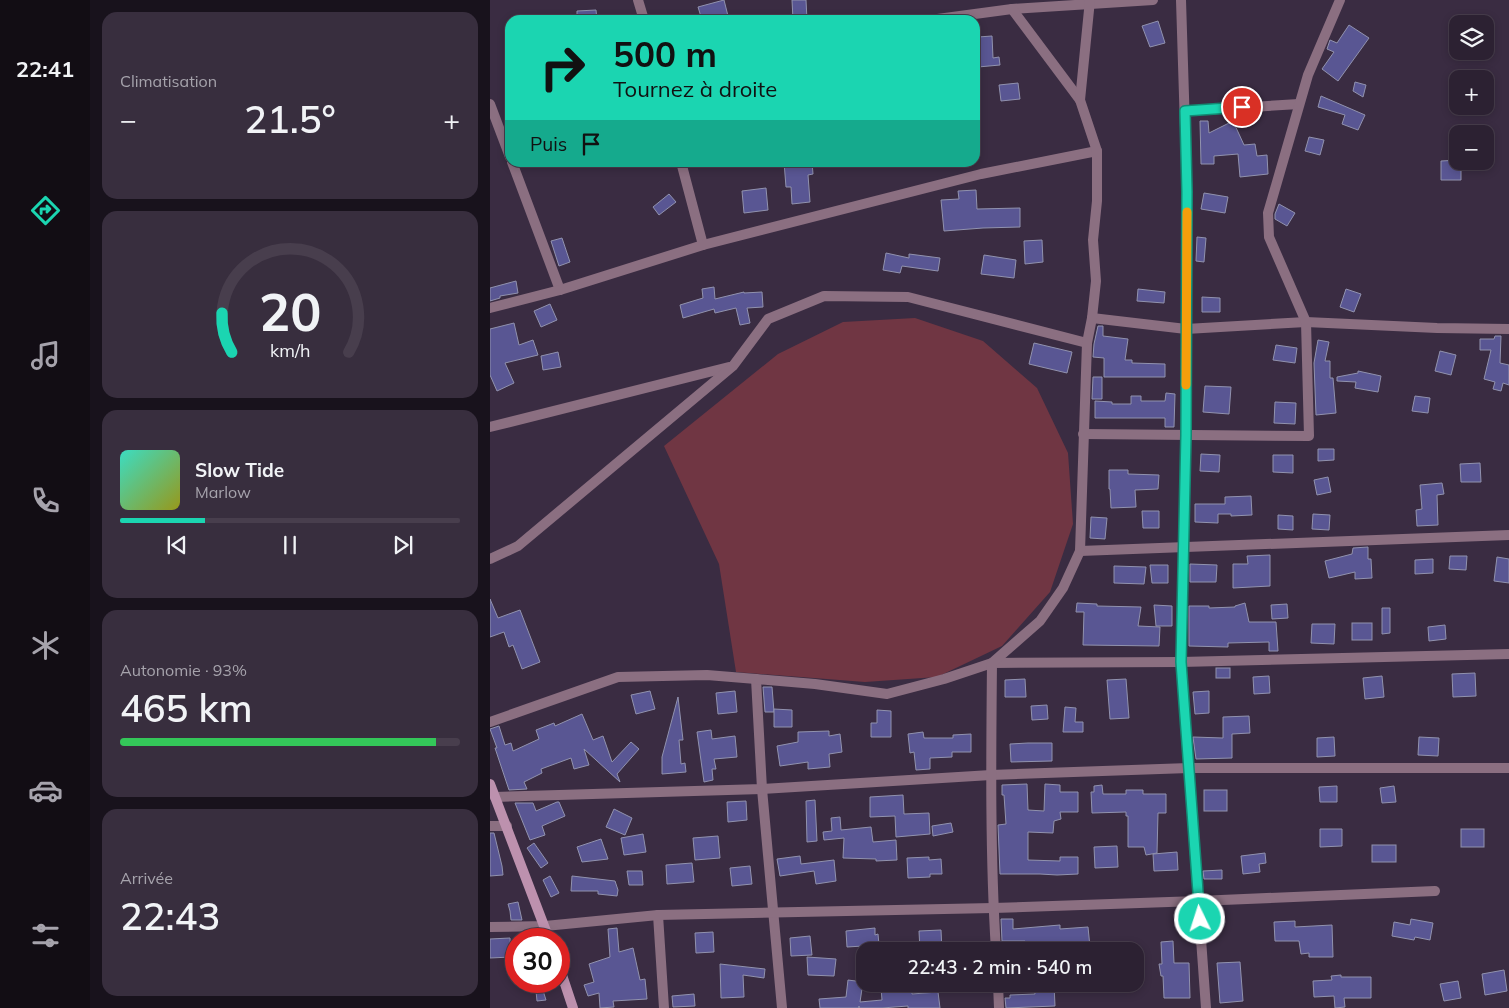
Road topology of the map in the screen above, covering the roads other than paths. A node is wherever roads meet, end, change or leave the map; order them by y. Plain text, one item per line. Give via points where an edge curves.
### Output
1 (638, 0) edge
2 (1153, 0) edge
3 (1181, 0) edge
4 (1340, 0) edge
5 (1090, 2) edge
6 (1012, 10) junction
7 (642, 15) edge
8 (971, 15) edge
9 (1080, 100) junction
10 (490, 104) edge
11 (1299, 104) junction
12 (1185, 111) junction
13 (505, 144) edge
14 (1097, 151) junction
15 (514, 167) edge
16 (682, 167) edge
17 (702, 245) junction
18 (560, 290) junction
19 (490, 308) edge
20 (1092, 318) junction
21 (1306, 322) junction
22 (1186, 329) junction
23 (1509, 329) edge
24 (1087, 343) junction
25 (733, 366) junction
26 (490, 427) edge
27 (1083, 434) junction
28 (1186, 435) junction
29 (1509, 535) edge
30 (1183, 548) junction
31 (1080, 551) junction
32 (490, 559) edge
33 (1509, 654) edge
34 (1181, 662) junction
35 (992, 663) junction
36 (756, 679) junction
37 (490, 722) edge
38 (1189, 768) junction
39 (1509, 768) edge
40 (991, 775) junction
41 (490, 784) edge
42 (762, 789) junction
43 (495, 797) junction
44 (490, 826) edge
45 (507, 826) junction
46 (1435, 891) dead end
47 (1198, 901) junction
48 (993, 908) junction
49 (774, 912) junction
50 (658, 915) junction
51 (545, 926) junction
52 (490, 927) edge
53 (995, 942) edge
54 (998, 992) edge
55 (569, 993) edge
56 (574, 1008) edge
57 (664, 1008) edge
58 (782, 1008) edge
59 (999, 1008) edge
60 (1206, 1008) edge

1 - 7 street
2 - 5 street
3 - 12 street
4 - 11 street
5 - 6 street
5 - 9 street
6 - 8 street
6 - 9 street
9 - 14 street
10 - 13 street
11 - 12 street
11 - 21 street via 1268,213 1269,237
12 - 22 street
14 - 17 street via 981,174
14 - 20 street via 1093,240 1096,281
15 - 18 street
16 - 17 street
17 - 18 street
18 - 19 street
20 - 22 street
20 - 24 street
21 - 22 street
21 - 23 street
21 - 28 street via 1309,436
22 - 28 street
24 - 25 street via 908,297 824,296 768,319
24 - 27 street
25 - 26 street
25 - 32 street via 518,546
27 - 28 street
27 - 31 street
28 - 30 street
29 - 30 street
30 - 31 street
30 - 34 street
31 - 35 street via 1063,588 1040,621
33 - 34 street
34 - 35 street
34 - 38 street
35 - 36 street via 887,694
35 - 40 street
36 - 37 street via 618,677
36 - 42 street
38 - 39 street
38 - 40 street
38 - 47 street
40 - 42 street
40 - 48 street
41 - 43 street
42 - 43 street
42 - 49 street
43 - 45 street
44 - 45 street
45 - 51 street
46 - 47 street
47 - 48 street
47 - 60 street
48 - 49 street
48 - 53 street
49 - 50 street
49 - 58 street
50 - 51 street
50 - 57 street
51 - 52 street
54 - 59 street
55 - 56 street

